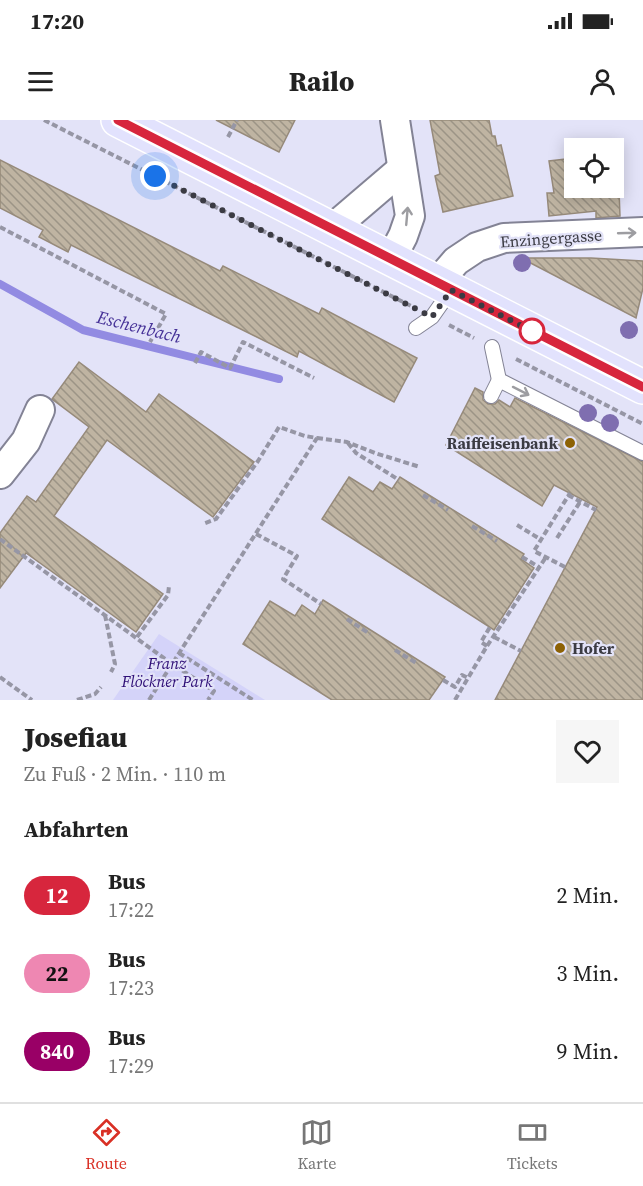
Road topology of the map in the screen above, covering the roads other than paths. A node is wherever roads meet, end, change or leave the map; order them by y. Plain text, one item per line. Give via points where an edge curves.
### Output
1 (118, 120) edge
2 (395, 120) edge
3 (402, 169) junction
4 (333, 228) junction
5 (643, 232) edge
6 (391, 259) junction
7 (444, 286) junction
8 (416, 328) dead end
9 (492, 347) road end
10 (499, 380) junction
11 (643, 387) edge
12 (491, 396) dead end
13 (40, 410) dead end
14 (643, 453) edge
15 (0, 474) edge

1 - 4 main road
2 - 3 street
3 - 4 street
6 -> 3 street via 410,216
4 - 6 main road
7 -> 5 street, Enzingergasse via 456,261 477,247 504,238
6 - 7 main road
7 - 8 lane via 432,317
7 - 11 main road
9 - 10 lane
10 - 12 lane
10 -> 14 lane
13 - 15 street via 26,441

